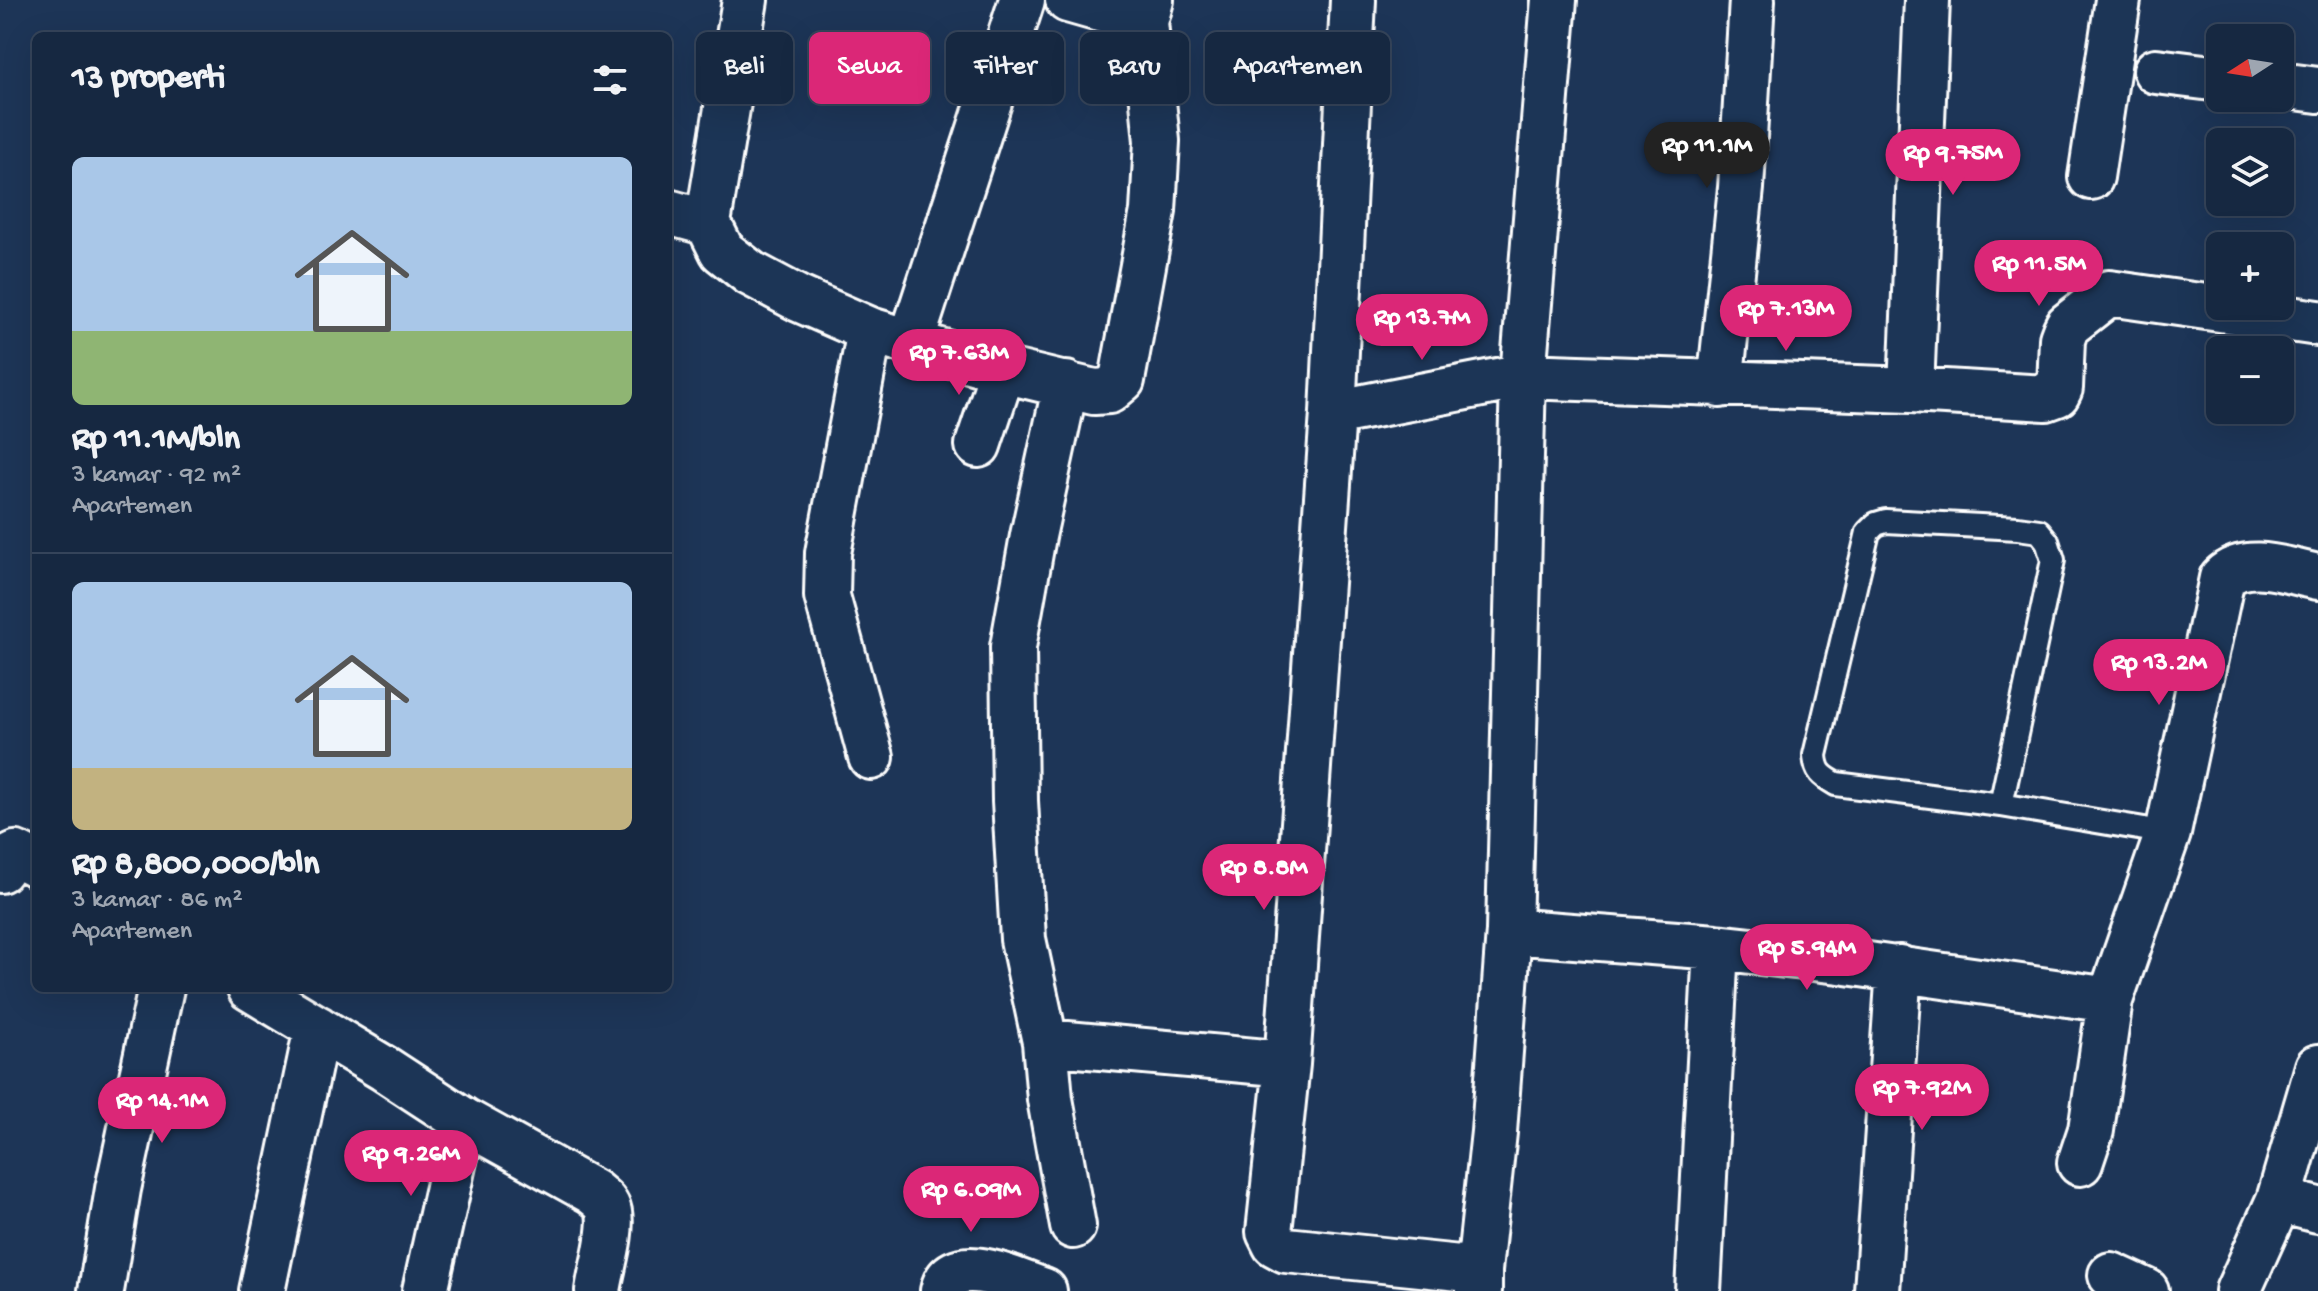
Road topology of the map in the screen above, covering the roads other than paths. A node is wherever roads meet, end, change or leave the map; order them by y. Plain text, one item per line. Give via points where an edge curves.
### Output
1 (745, 0) edge
2 (1022, 0) edge
3 (1068, 0) edge
4 (1353, 0) edge
5 (1554, 0) edge
6 (1752, 0) edge
7 (1927, 0) edge
8 (2118, 0) edge
9 (1148, 11) edge
10 (2156, 71) dead end
11 (2206, 77) edge
12 (2294, 87) edge
13 (2318, 90) edge
14 (2091, 177) dead end
15 (688, 218) edge
16 (2318, 323) edge
17 (890, 336) junction
18 (1003, 370) junction
19 (1523, 376) junction
20 (1066, 384) junction
21 (1720, 385) junction
22 (1911, 390) junction
23 (1333, 413) junction
24 (978, 445) dead end
25 (2318, 577) edge
26 (871, 757) dead end
27 (2001, 805) junction
28 (2168, 833) junction
29 (32, 862) edge
30 (0, 870) edge
31 (1509, 931) junction
32 (1716, 947) junction
33 (1899, 968) junction
34 (160, 992) edge
35 (257, 992) edge
36 (2110, 1000) junction
37 (317, 1028) junction
38 (1045, 1042) junction
39 (1287, 1064) junction
40 (2318, 1067) edge
41 (463, 1120) junction
42 (2080, 1163) dead end
43 (2298, 1205) edge
44 (1073, 1226) dead end
45 (1479, 1280) edge
46 (101, 1291) edge
47 (262, 1291) edge
48 (425, 1291) edge
49 (598, 1291) edge
50 (943, 1291) edge
51 (1044, 1291) edge
52 (1698, 1291) edge
53 (1877, 1291) edge
54 (2238, 1291) edge

1 - 15 street
2 - 17 street
3 - 9 street
4 - 23 street
5 - 19 street
6 - 21 street via 1741,188
7 - 22 street
8 - 14 street
9 - 20 street via 1157,141 1153,211 1122,380 1109,391
10 - 11 street
12 - 13 street
15 - 17 street via 750,273
16 - 22 street via 2109,293 2068,325 2062,339 2060,388 2053,397
17 - 18 street
17 - 26 street via 828,553 826,577
18 - 20 street
18 - 24 street
19 - 21 street
19 - 23 street
19 - 31 street
20 - 38 street via 1013,647 1023,939
21 - 22 street
23 - 39 street
25 - 28 street via 2250,564 2222,578
27 - 27 lane via 1836,784 1821,776 1816,766 1868,532 1876,524 2018,528 2039,531 2047,541 2053,560
27 - 28 lane
28 - 36 street
29 - 30 street via 16,854
31 - 32 street
31 - 45 street
32 - 33 street
32 - 52 street
33 - 36 street
33 - 53 street
34 - 46 street
35 - 37 street
36 - 42 street via 2091,1130
37 - 41 street
37 - 47 street
38 - 39 street
38 - 44 street
39 - 45 street via 1269,1213 1275,1244
40 - 43 street
41 - 48 street
41 - 49 street via 604,1201 609,1225
43 - 54 street
50 - 51 street via 951,1277 973,1268

